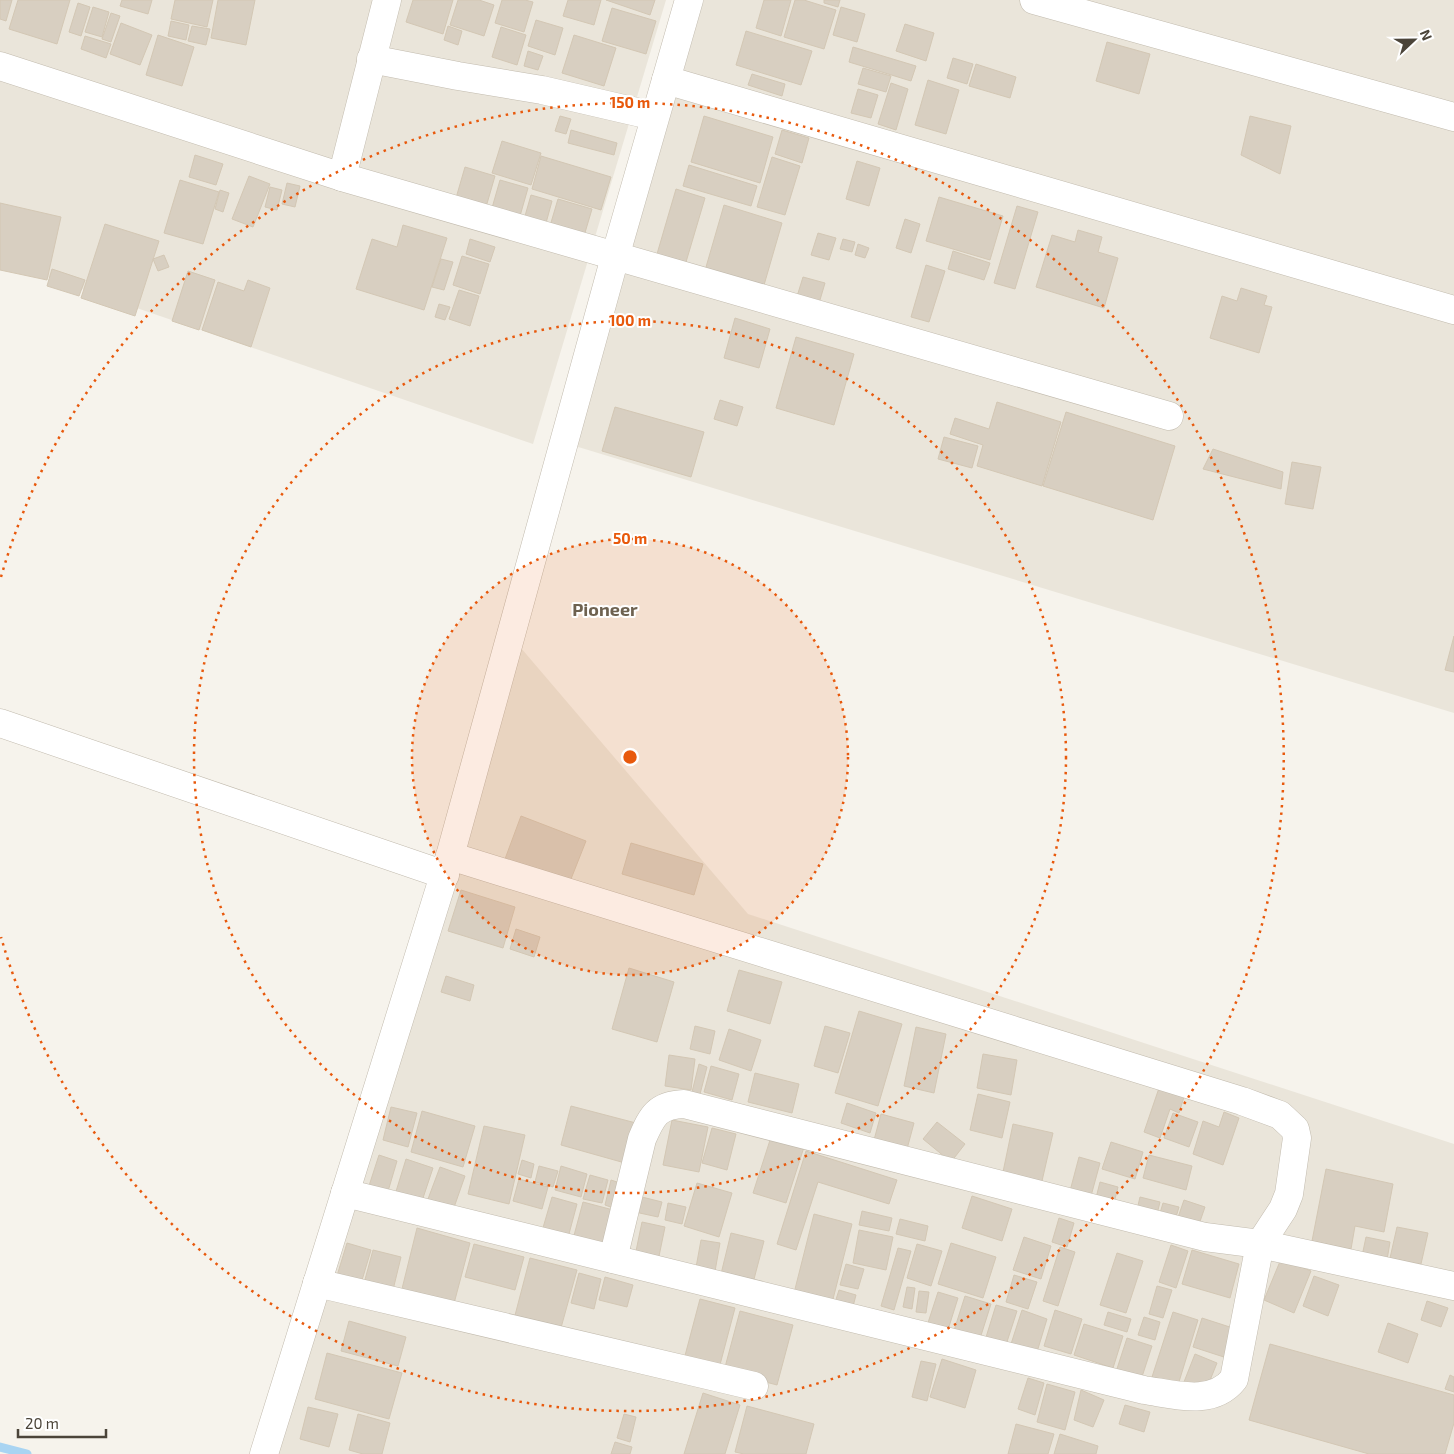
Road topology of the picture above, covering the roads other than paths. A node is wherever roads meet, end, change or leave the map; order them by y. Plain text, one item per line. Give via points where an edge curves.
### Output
1 (387, 0) edge
2 (689, 0) edge
3 (1034, 0) edge
4 (371, 59) junction
5 (0, 66) edge
6 (666, 80) junction
7 (654, 116) junction
8 (1454, 117) edge
9 (342, 177) junction
10 (614, 257) junction
11 (1454, 310) edge
12 (1169, 416) dead end
13 (0, 723) edge
14 (448, 866) junction
15 (345, 1193) junction
16 (1260, 1244) junction
17 (613, 1259) junction
18 (317, 1282) junction
19 (1454, 1286) edge
20 (754, 1386) dead end
21 (264, 1454) edge

1 - 4 street
2 - 6 street
3 - 8 street
4 - 7 street via 542,90
4 - 9 street
5 - 9 street
6 - 7 street
6 - 11 street
7 - 10 street
9 - 10 street
10 - 12 street
10 - 14 street
13 - 14 street
14 - 15 street
14 - 16 street via 1242,1100 1280,1115 1295,1129 1297,1138 1289,1194
15 - 17 street
15 - 18 street
16 - 17 street via 1205,1237 684,1104 670,1105 658,1111 649,1122
16 - 17 street via 1234,1380 1230,1385 1200,1398 1144,1390
16 - 19 street
18 - 20 street
18 - 21 street

